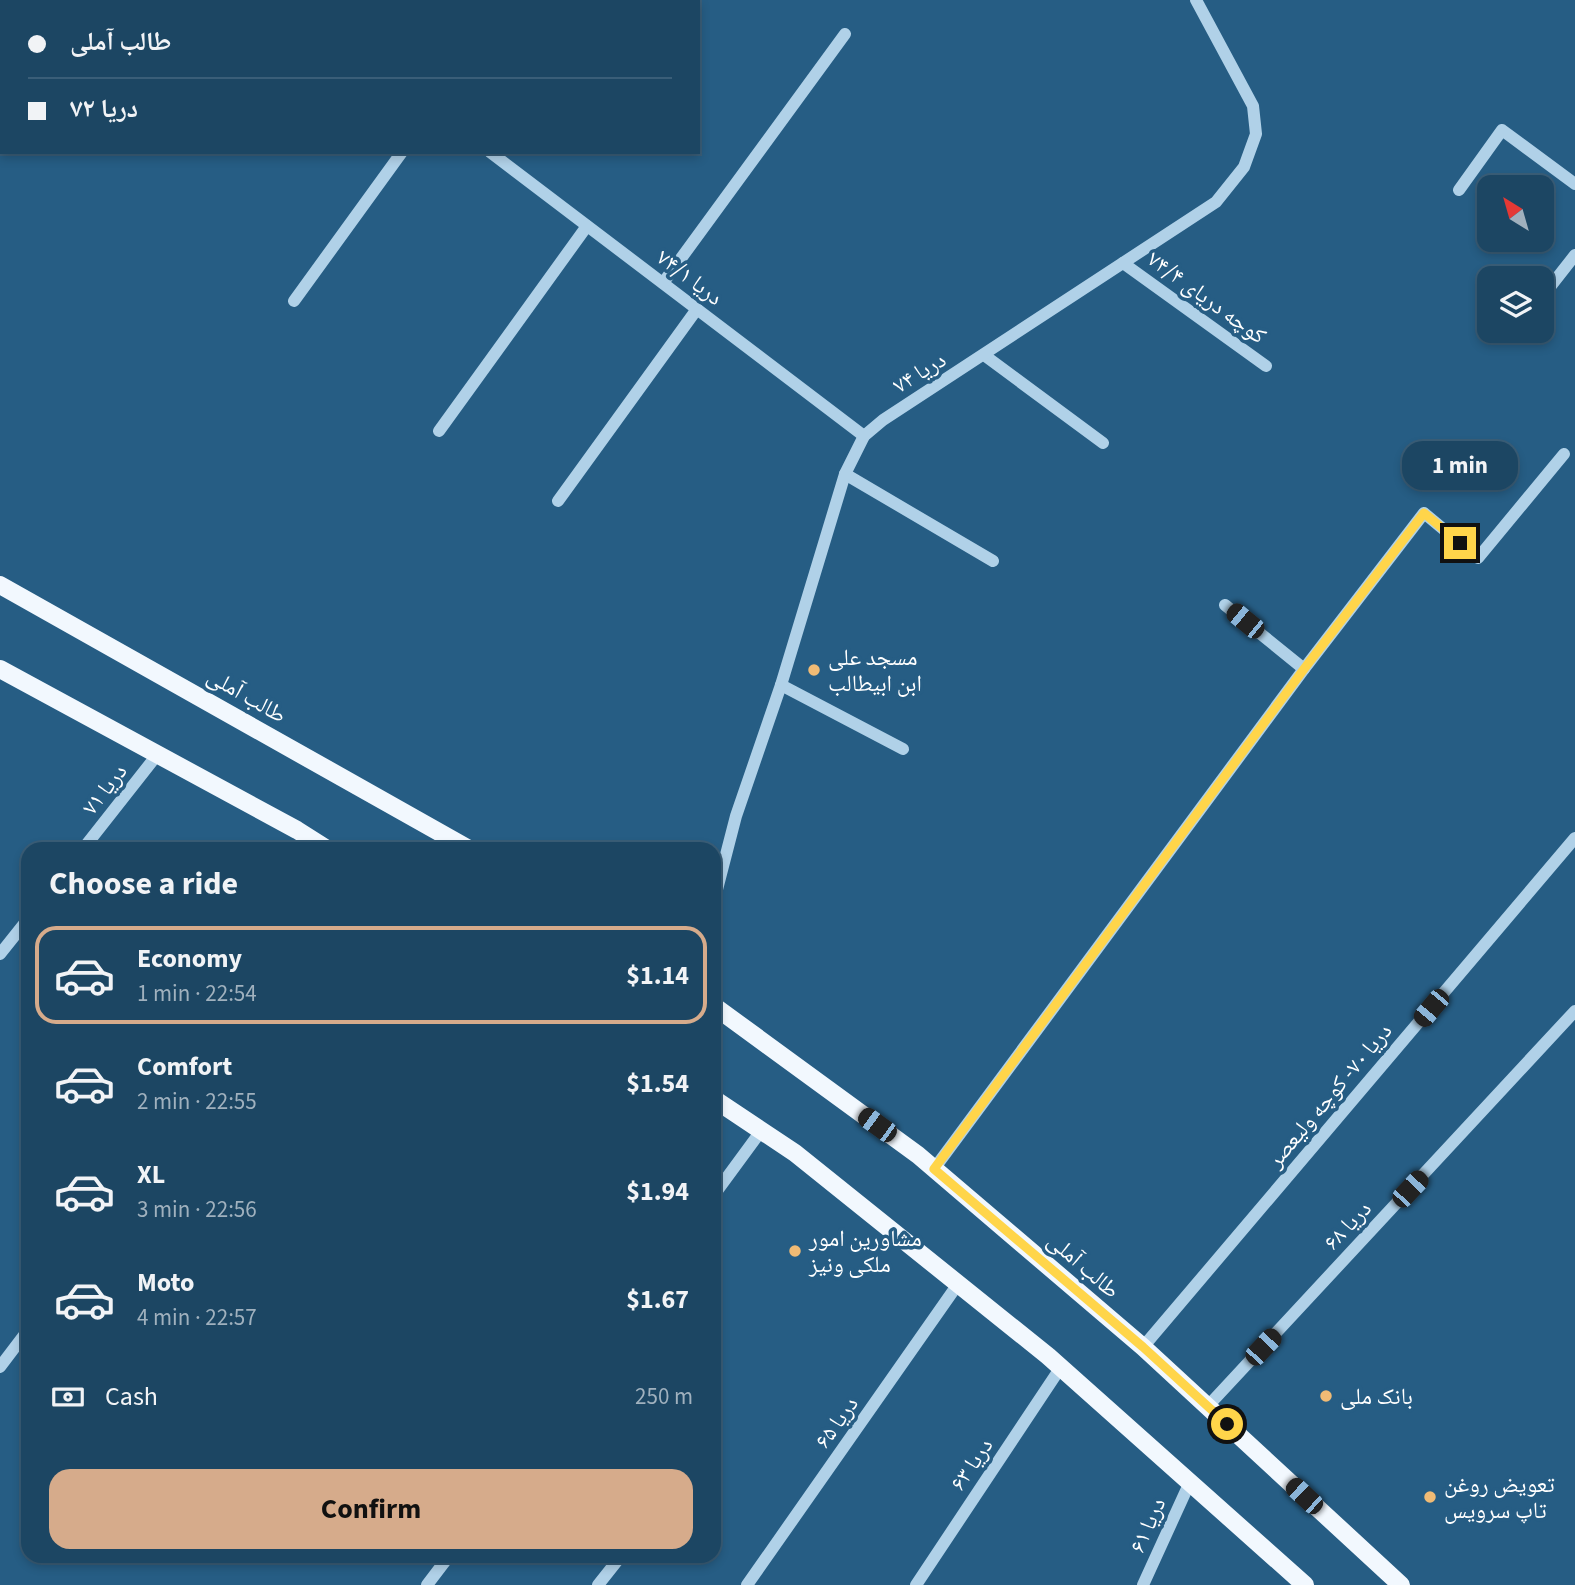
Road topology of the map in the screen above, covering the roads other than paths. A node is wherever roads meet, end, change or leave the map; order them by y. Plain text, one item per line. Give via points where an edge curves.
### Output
1 (1196, 0) edge
2 (845, 34) dead end
3 (401, 154) edge
4 (494, 154) edge
5 (1575, 184) edge
6 (1459, 190) dead end
7 (587, 226) junction
8 (1575, 255) edge
9 (1124, 263) junction
10 (1554, 282) edge
11 (663, 283) junction
12 (295, 301) dead end
13 (697, 309) junction
14 (984, 355) junction
15 (1266, 366) dead end
16 (439, 431) dead end
17 (864, 436) junction
18 (1103, 443) dead end
19 (1564, 454) dead end
20 (845, 474) junction
21 (558, 501) dead end
22 (993, 561) dead end
23 (0, 585) edge
24 (1225, 605) dead end
25 (0, 669) edge
26 (1304, 669) junction
27 (781, 685) junction
28 (903, 749) dead end
29 (157, 755) junction
30 (1575, 838) edge
31 (89, 842) edge
32 (316, 842) edge
33 (457, 842) edge
34 (721, 874) edge
35 (21, 928) edge
36 (0, 954) edge
37 (721, 1011) edge
38 (1575, 1011) edge
39 (721, 1105) edge
40 (761, 1131) junction
41 (934, 1169) junction
42 (721, 1185) edge
43 (958, 1284) junction
44 (21, 1339) edge
45 (1143, 1347) junction
46 (0, 1367) edge
47 (1061, 1367) junction
48 (1208, 1406) junction
49 (1190, 1482) junction
50 (444, 1563) edge
51 (615, 1563) edge
52 (427, 1585) edge
53 (598, 1585) edge
54 (747, 1585) edge
55 (916, 1585) edge
56 (1143, 1585) edge
57 (1305, 1585) edge
58 (1401, 1585) edge

1 - 9 street, دریا ۷۴ via 1253,106 1256,134 1244,167 1216,202
2 - 11 street
3 - 12 street
4 - 7 street, دریا ۷۴/۱
5 - 6 street via 1502,130
7 - 11 street, دریا ۷۴/۱
7 - 16 street
8 - 10 street
9 - 14 street, دریا ۷۴
9 - 15 street, کوچه دریای ۷۴/۴
11 - 13 street, دریا ۷۴/۱
13 - 17 street, دریا ۷۴/۱
13 - 21 street
14 - 17 street, دریا ۷۴
14 - 18 street
17 - 20 street, دریا ۷۴
19 - 26 street via 1478,558 1424,513
20 - 22 street
20 - 27 street, دریا ۷۴
23 - 33 main road, طالب آملی
24 - 26 street
25 - 29 main road
26 - 41 street
27 - 28 street
27 - 34 street, دریا ۷۴
29 - 31 street, دریا ۷۱
29 - 32 main road
30 - 45 street, دریا ۷۰- کوچه ولیعصر
35 - 36 street
37 - 41 main road, طالب آملی
38 - 48 street, دریا ۶۸
39 - 40 main road
40 - 42 street
40 - 43 main road
41 - 45 main road, طالب آملی
43 - 47 main road
43 - 54 street, دریا ۶۵
44 - 46 street
45 - 48 main road, طالب آملی
47 - 49 main road
47 - 55 street, دریا ۶۳
48 - 58 main road, طالب آملی
49 - 56 street, دریا ۶۱
49 - 57 main road
50 - 52 street
51 - 53 street

